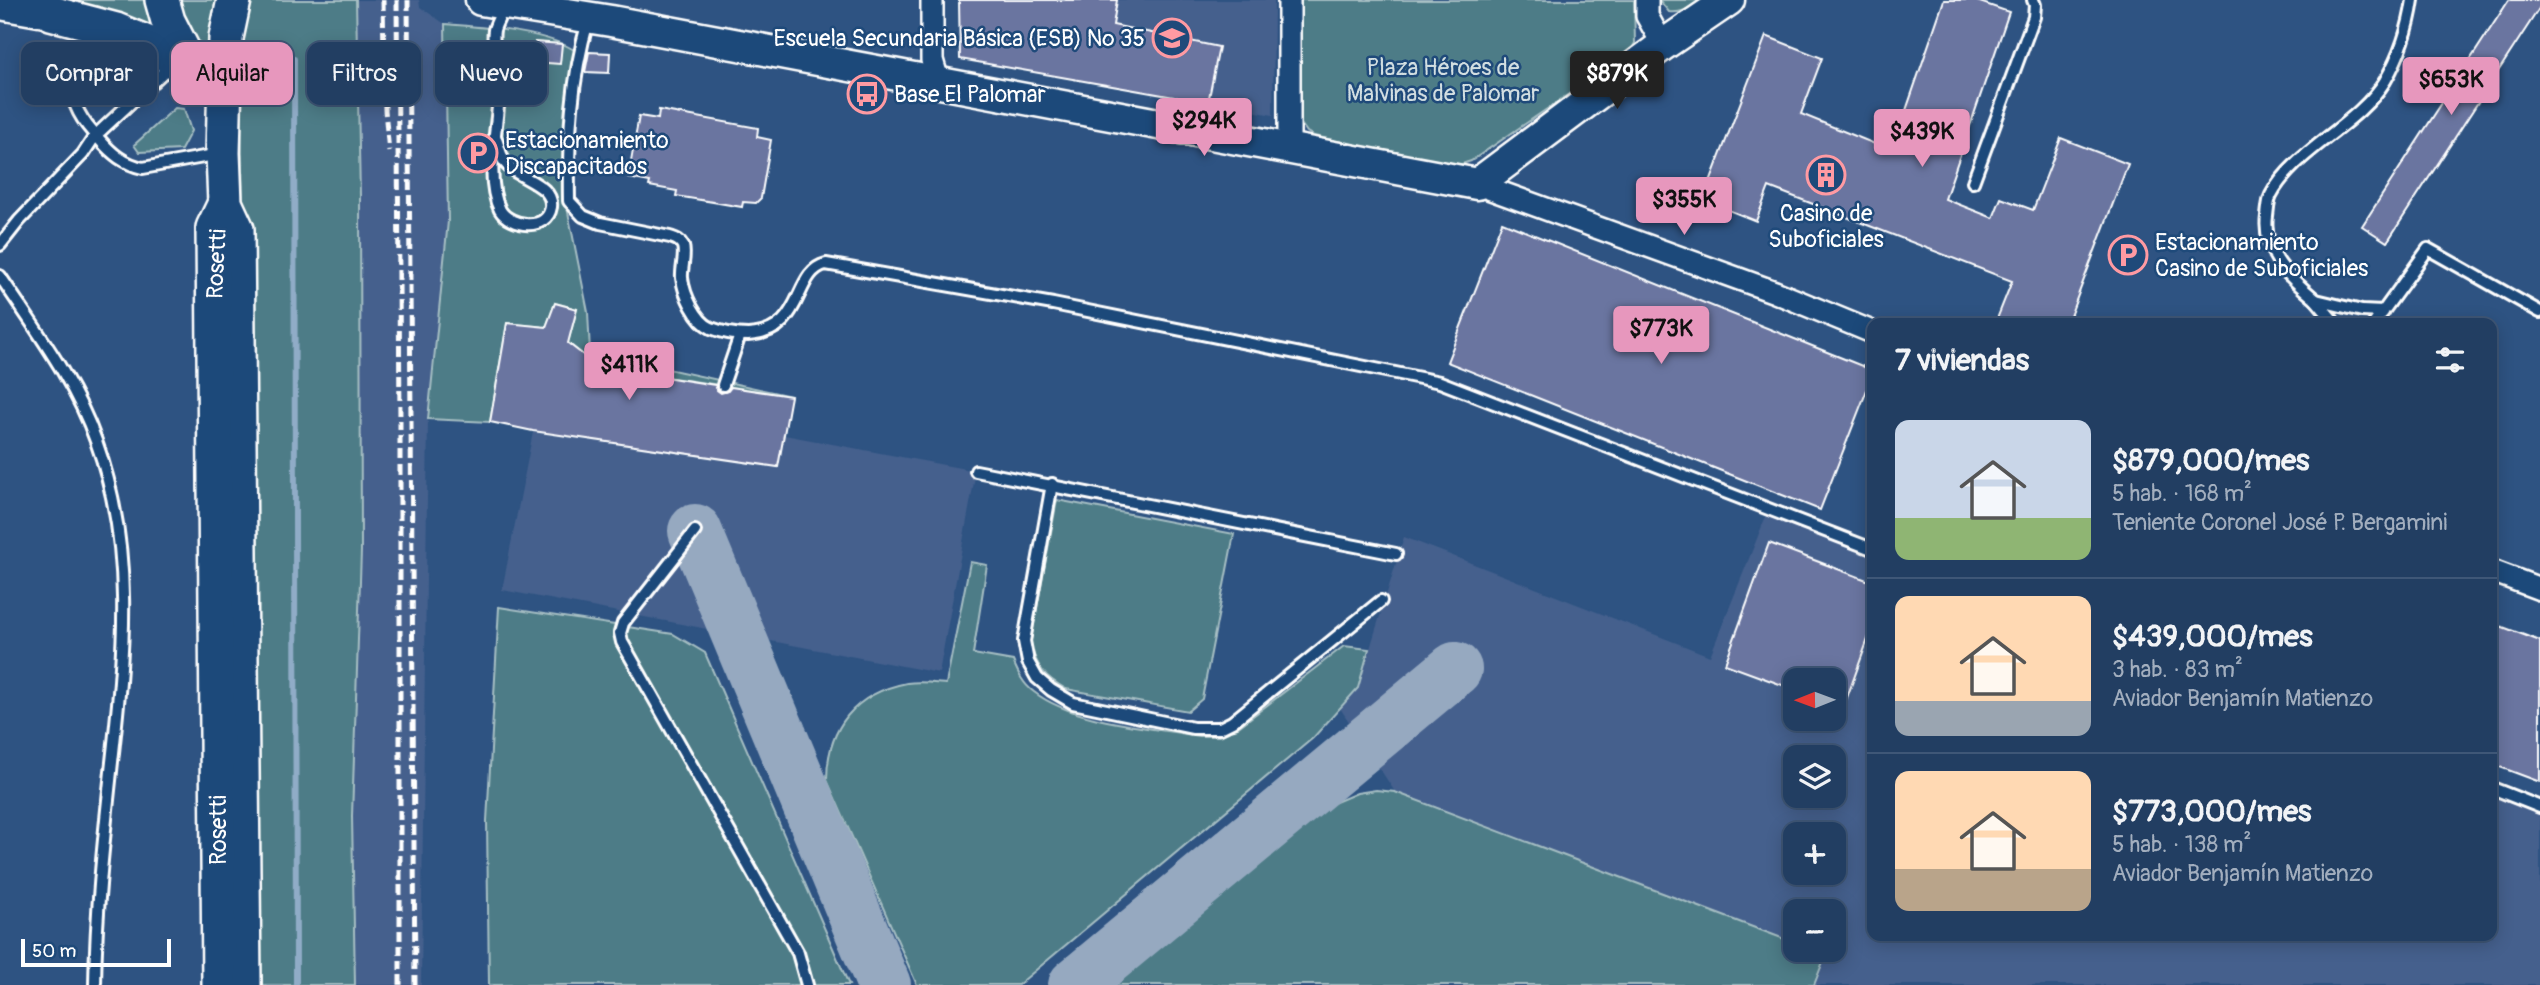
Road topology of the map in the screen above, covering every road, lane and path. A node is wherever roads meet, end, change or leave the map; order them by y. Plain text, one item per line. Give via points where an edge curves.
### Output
1 (162, 0) edge
2 (234, 0) edge
3 (932, 0) edge
4 (1289, 0) edge
5 (1647, 0) edge
6 (1728, 0) edge
7 (2032, 0) edge
8 (2413, 0) edge
9 (493, 3) edge
10 (0, 4) edge
11 (589, 9) edge
12 (51, 10) edge
13 (97, 12) edge
14 (176, 42) edge
15 (1663, 45) junction
16 (171, 58) edge
17 (171, 82) edge
18 (939, 84) junction
19 (209, 105) edge
20 (95, 136) junction
21 (495, 136) junction
22 (1289, 149) junction
23 (223, 153) junction
24 (1973, 182) dead end
25 (1477, 184) junction
26 (225, 203) junction
27 (19, 221) junction
28 (0, 231) edge
29 (0, 245) edge
30 (0, 276) edge
31 (2316, 300) junction
32 (2383, 312) junction
33 (2540, 312) edge
34 (2331, 318) edge
35 (2378, 318) edge
36 (1867, 330) edge
37 (740, 335) junction
38 (723, 385) dead end
39 (976, 471) dead end
40 (1052, 484) junction
41 (695, 531) dead end
42 (1867, 547) edge
43 (1396, 554) dead end
44 (2497, 573) edge
45 (2540, 589) edge
46 (1381, 601) dead end
47 (2497, 790) edge
48 (2540, 807) edge
49 (95, 985) edge
50 (219, 985) edge
51 (244, 985) edge
52 (807, 985) edge

1 - 14 main road
2 - 23 main road via 226,38
3 - 18 street via 932,60
4 - 22 street
5 - 15 street via 1647,16
6 - 15 street
7 - 24 lane via 2034,17
8 - 31 lane via 2410,22 2384,82 2353,117 2297,164 2270,197 2266,223 2275,259
9 - 11 street
9 - 21 lane via 499,92
10 - 12 street
11 - 18 street
11 - 37 lane via 571,107 569,201 583,216 600,223 680,241 688,300 706,325 724,334
12 - 13 main road
13 - 16 main road
13 - 20 lane via 70,78 74,103
15 - 25 street
17 - 20 lane
18 - 22 street
19 - 23 main road
20 - 23 lane via 122,161 143,168
20 - 27 lane
21 - 21 lane via 494,187 500,210 520,223 542,221 549,213 549,195 505,161
22 - 25 street
23 - 26 main road
25 - 36 street
26 - 50 main road, Rosetti via 213,228
26 - 51 main road, Rosetti via 237,229
27 - 28 lane
27 - 29 lane
30 - 49 lane via 77,398 115,503 124,635 99,887
31 - 32 lane
31 - 34 lane
32 - 33 lane via 2428,249
32 - 35 lane
37 - 38 lane
37 - 42 lane via 779,326 793,309 811,271 826,264 1053,304 1440,382
39 - 40 lane
40 - 43 lane
40 - 46 lane via 1024,641 1037,678 1073,703 1193,727 1220,728
41 - 52 lane via 623,623 622,642 798,953
44 - 45 street
47 - 48 lane

